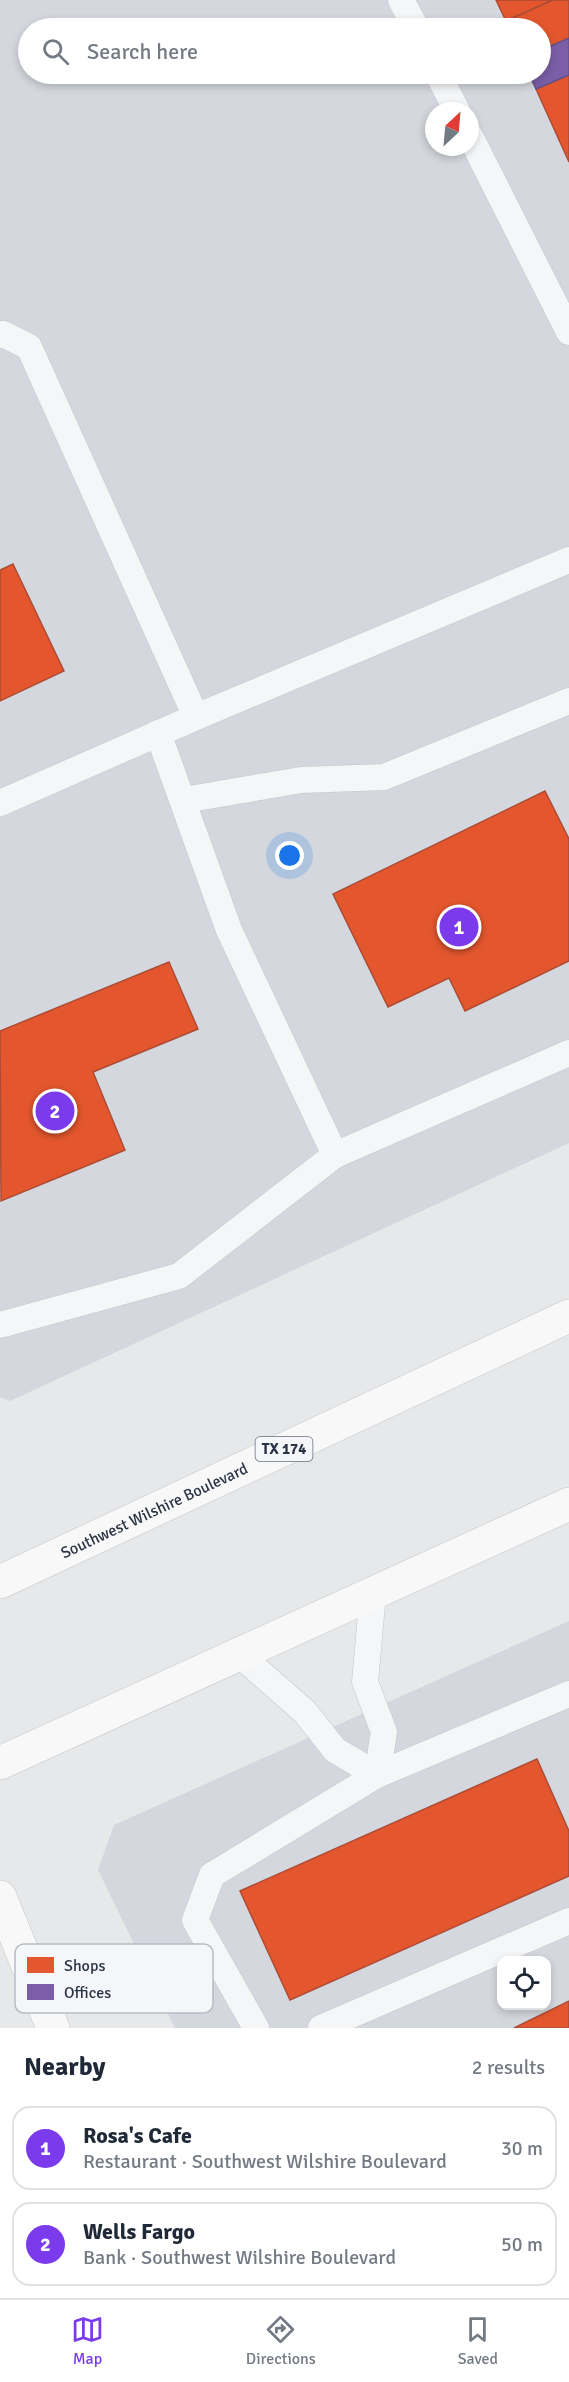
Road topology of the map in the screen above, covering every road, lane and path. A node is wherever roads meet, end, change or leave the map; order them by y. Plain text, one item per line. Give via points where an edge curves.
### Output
1 (401, 0) edge
2 (411, 18) edge
3 (443, 84) edge
4 (453, 102) edge
5 (479, 154) edge
6 (569, 332) edge
7 (0, 335) edge
8 (569, 560) edge
9 (569, 701) edge
10 (196, 717) junction
11 (158, 734) junction
12 (184, 800) junction
13 (0, 803) edge
14 (569, 1053) edge
15 (334, 1155) junction
16 (569, 1316) edge
17 (0, 1325) edge
18 (569, 1504) edge
19 (0, 1582) edge
20 (373, 1593) junction
21 (239, 1654) junction
22 (569, 1694) edge
23 (0, 1763) edge
24 (377, 1775) junction
25 (0, 1897) edge
26 (569, 1921) edge
27 (19, 1944) edge
28 (209, 1944) edge
29 (213, 1952) edge
30 (47, 2013) edge
31 (53, 2028) edge
32 (256, 2028) edge
33 (321, 2028) edge

1 - 2 lane
3 - 4 lane
5 - 6 lane
7 - 10 lane via 29,347
8 - 10 lane
9 - 12 lane via 384,777 300,780
10 - 11 lane
11 - 12 lane
11 - 13 lane
12 - 15 lane via 229,930
14 - 15 lane
15 - 17 lane via 179,1276
16 - 19 main road, Southwest Wilshire Boulevard / TX 174
18 - 20 main road
20 - 21 main road
20 - 24 lane via 365,1682 384,1732
21 - 23 main road
21 - 24 lane via 305,1712 335,1750
22 - 24 lane
24 - 28 lane via 212,1875 195,1920
25 - 27 main road
26 - 33 lane
29 - 32 lane
30 - 31 main road

